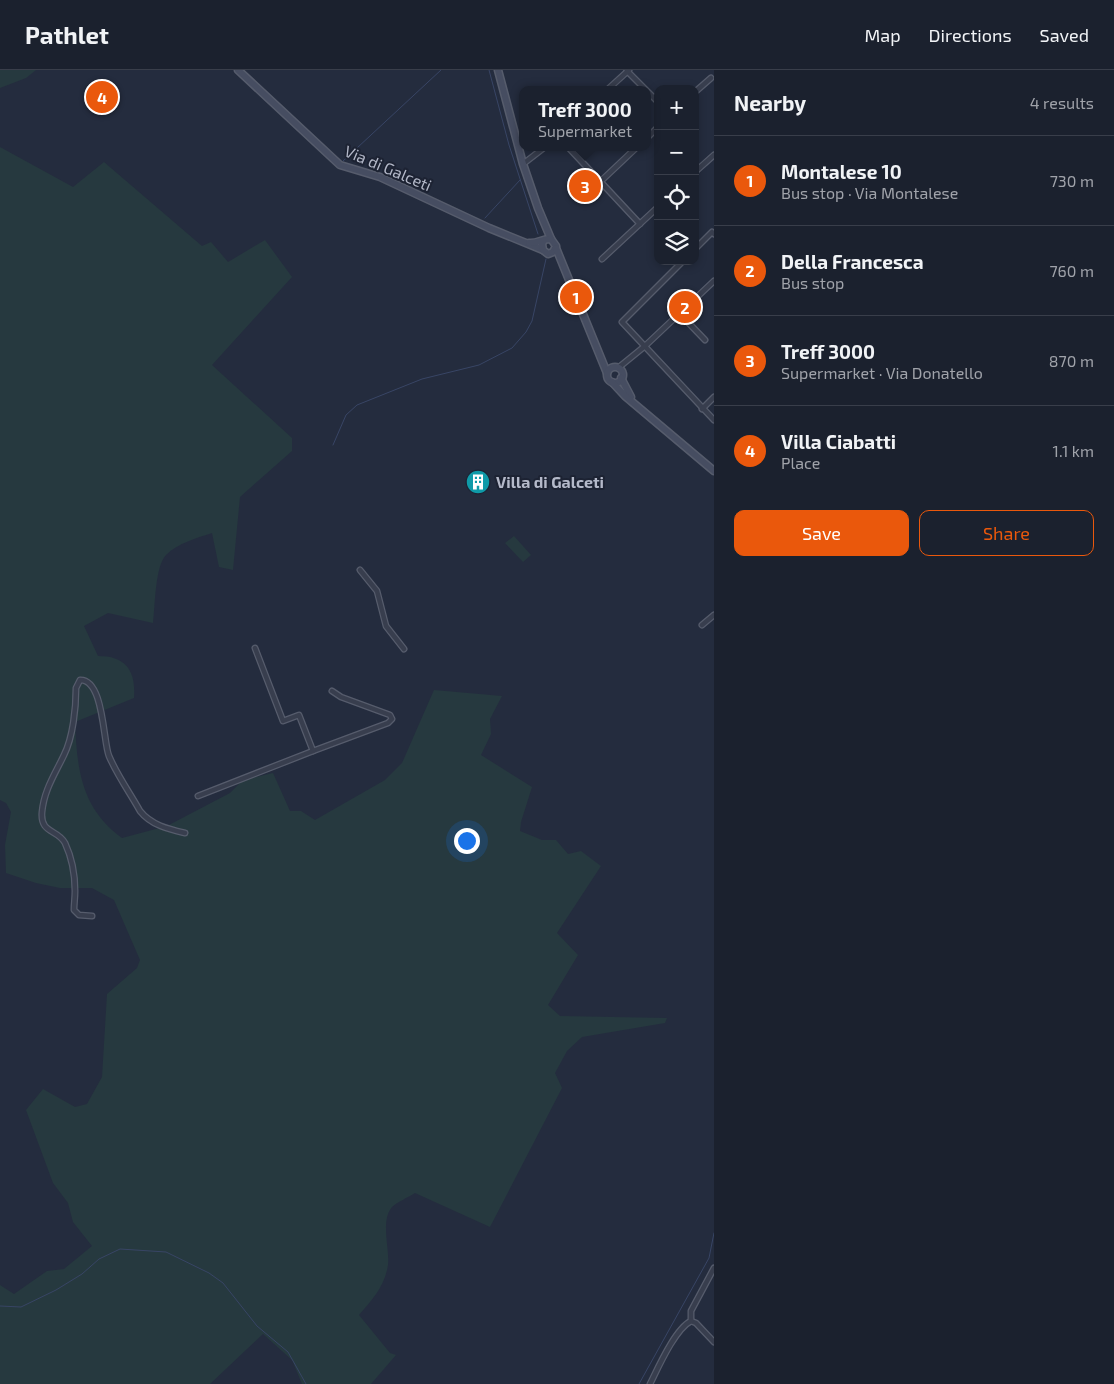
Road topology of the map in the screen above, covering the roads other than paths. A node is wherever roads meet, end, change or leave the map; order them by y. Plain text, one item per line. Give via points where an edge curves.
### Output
1 (238, 70) edge
2 (498, 70) edge
3 (628, 70) edge
4 (711, 78) dead end
5 (611, 86) edge
6 (642, 86) edge
7 (699, 88) edge
8 (519, 149) edge
9 (520, 151) edge
10 (539, 151) edge
11 (572, 151) edge
12 (633, 151) edge
13 (714, 155) edge
14 (523, 164) junction
15 (699, 168) edge
16 (601, 181) junction
17 (654, 211) edge
18 (640, 224) junction
19 (713, 232) edge
20 (547, 240) junction
21 (525, 242) junction
22 (699, 245) edge
23 (556, 248) junction
24 (545, 252) junction
25 (602, 259) dead end
26 (562, 264) junction
27 (679, 265) edge
28 (714, 281) edge
29 (680, 314) junction
30 (705, 340) dead end
31 (645, 346) junction
32 (600, 358) junction
33 (616, 368) junction
34 (607, 373) junction
35 (621, 378) junction
36 (612, 382) junction
37 (714, 397) edge
38 (635, 402) junction
39 (702, 408) junction
40 (714, 420) edge
41 (714, 471) edge
42 (360, 570) dead end
43 (714, 616) edge
44 (702, 625) dead end
45 (255, 648) dead end
46 (404, 649) dead end
47 (332, 691) dead end
48 (313, 751) junction
49 (198, 796) dead end
50 (185, 833) dead end
51 (92, 916) dead end
52 (714, 1268) edge
53 (691, 1321) junction
54 (714, 1342) edge
55 (650, 1384) edge

1 - 21 street, Via di Galceti via 340,164 380,177
2 - 8 street
3 - 5 street
3 - 6 street
4 - 7 street
9 - 14 street
10 - 14 street
11 - 16 street
12 - 16 street
13 - 15 street
14 - 20 street via 547,228
16 - 18 street
17 - 18 street
18 - 25 street
19 - 22 street
20 - 21 street, Via di Galceti
20 - 23 street
20 - 24 street via 542,244
21 - 24 street, Via di Galceti
23 - 24 street via 554,252
23 - 26 street
24 - 26 street, Via di Galceti
26 - 32 street
27 - 31 street via 622,322
28 - 29 street
29 - 30 street
29 - 31 street
31 - 33 street
31 - 39 street
32 - 33 street
32 - 34 street
33 - 34 street
33 - 35 street via 622,374
34 - 36 street via 608,380
35 - 36 street
35 - 38 street
36 - 38 street
37 - 39 street
38 - 41 street
39 - 40 street
42 - 46 street via 377,591 386,626
43 - 44 street
45 - 48 street via 283,721 299,715
47 - 48 street via 390,715 392,719
48 - 49 street
50 - 51 street via 156,824 140,811 108,755 101,708 96,697 87,682 80,680 76,688 69,742 48,783 42,822 63,840 72,860 76,892 74,910 79,915
52 - 53 street via 691,1311
53 - 54 street
53 - 55 street via 677,1335

